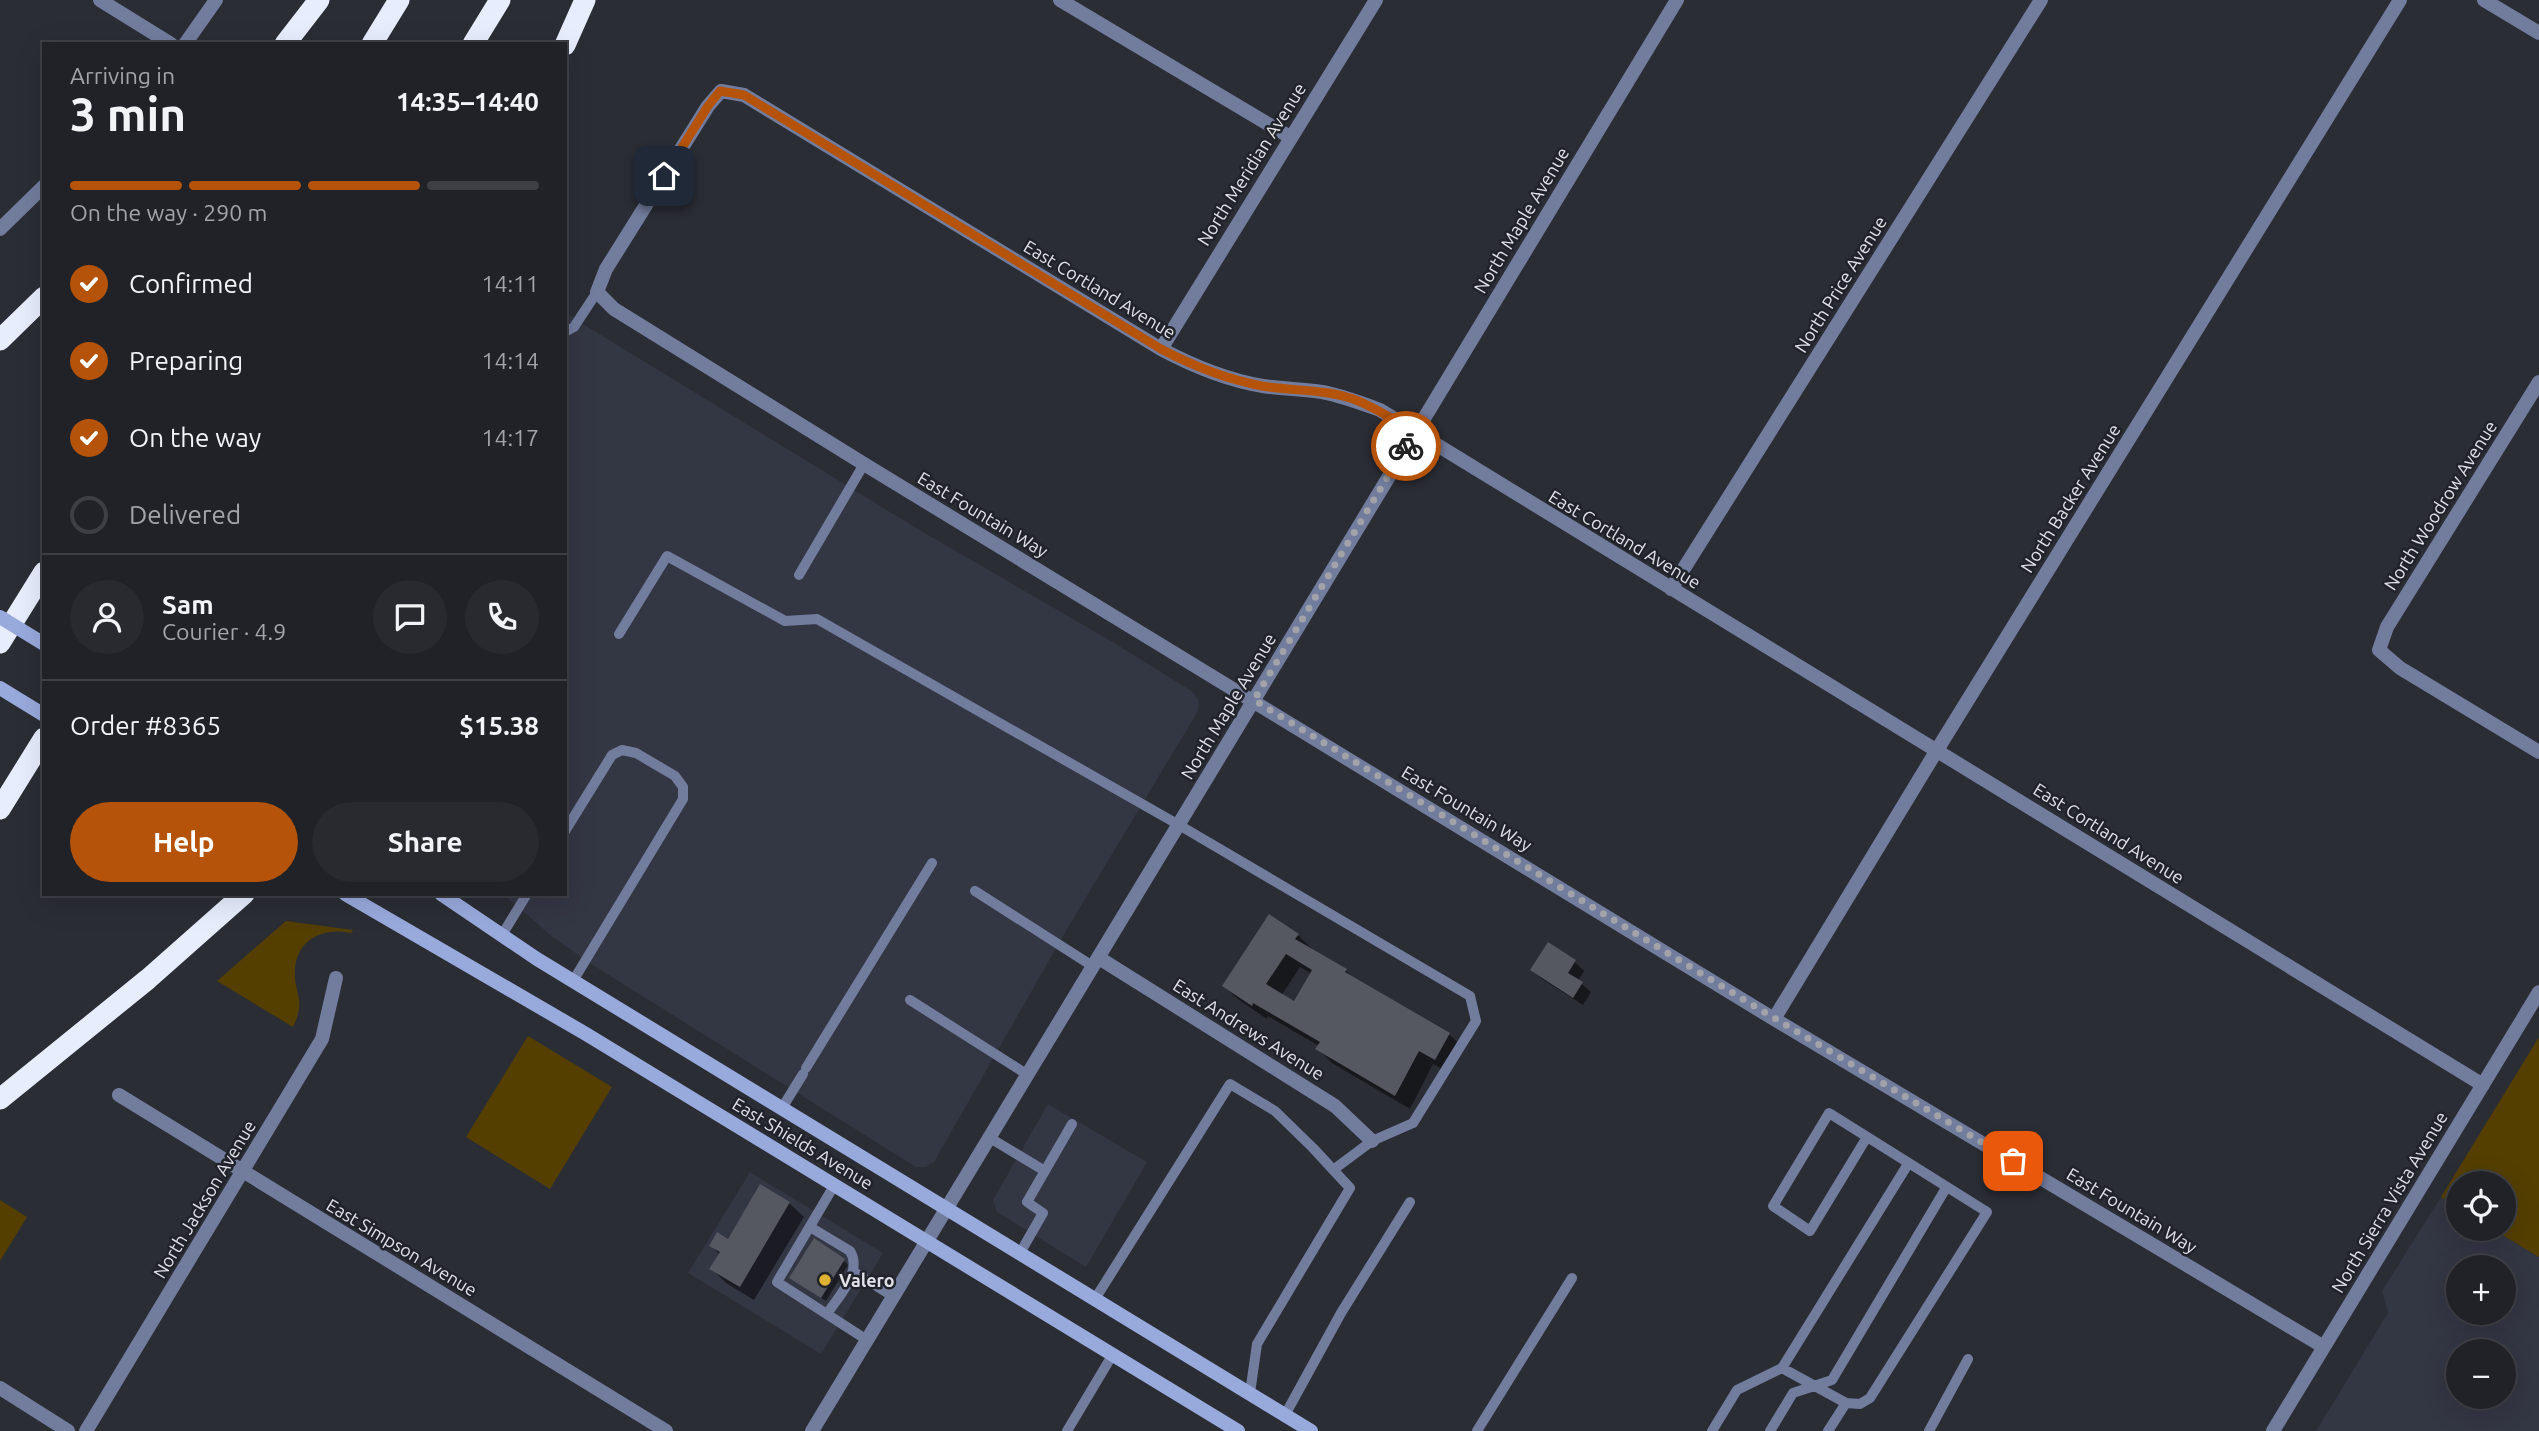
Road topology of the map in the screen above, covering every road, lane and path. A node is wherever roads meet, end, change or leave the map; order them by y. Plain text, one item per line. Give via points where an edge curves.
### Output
1 (100, 0) edge
2 (216, 0) edge
3 (319, 0) edge
4 (399, 0) edge
5 (500, 0) edge
6 (585, 0) edge
7 (1060, 0) edge
8 (1376, 0) edge
9 (1677, 0) edge
10 (2041, 0) edge
11 (2400, 0) edge
12 (2484, 0) edge
13 (2539, 33) edge
14 (168, 42) edge
15 (186, 42) edge
16 (287, 42) edge
17 (373, 42) edge
18 (474, 42) edge
19 (566, 42) edge
20 (1290, 137) junction
21 (42, 188) edge
22 (0, 229) edge
23 (597, 292) junction
24 (42, 299) edge
25 (567, 331) edge
26 (0, 341) edge
27 (1161, 349) junction
28 (2539, 382) edge
29 (1415, 432) junction
30 (864, 464) junction
31 (42, 575) edge
32 (799, 575) dead end
33 (1671, 589) junction
34 (0, 618) edge
35 (619, 634) dead end
36 (0, 643) edge
37 (42, 643) edge
38 (0, 688) edge
39 (1254, 700) junction
40 (42, 714) edge
41 (42, 741) edge
42 (1937, 750) junction
43 (2539, 752) edge
44 (0, 809) edge
45 (1179, 825) junction
46 (567, 828) edge
47 (932, 863) dead end
48 (975, 891) dead end
49 (242, 896) edge
50 (348, 896) edge
51 (444, 896) edge
52 (526, 896) edge
53 (502, 935) junction
54 (1096, 962) junction
55 (336, 978) dead end
56 (573, 981) junction
57 (2539, 992) edge
58 (910, 999) dead end
59 (1774, 1018) junction
60 (1028, 1075) junction
61 (2483, 1085) junction
62 (118, 1095) dead end
63 (0, 1099) edge
64 (782, 1108) junction
65 (1072, 1124) dead end
66 (1867, 1138) junction
67 (990, 1139) junction
68 (1372, 1141) junction
69 (1908, 1164) junction
70 (1333, 1170) junction
71 (1045, 1171) junction
72 (244, 1172) junction
73 (835, 1184) junction
74 (1946, 1188) junction
75 (1410, 1202) dead end
76 (947, 1208) junction
77 (810, 1227) junction
78 (928, 1240) junction
79 (1020, 1253) junction
80 (854, 1272) junction
81 (1572, 1278) dead end
82 (894, 1297) junction
83 (1095, 1299) junction
84 (827, 1314) junction
85 (867, 1340) junction
86 (2323, 1348) junction
87 (1113, 1354) junction
88 (1968, 1359) dead end
89 (1782, 1368) junction
90 (1812, 1385) junction
91 (0, 1388) edge
92 (1250, 1393) junction
93 (1846, 1403) junction
94 (1284, 1415) junction
95 (68, 1431) edge
96 (86, 1431) edge
97 (666, 1431) edge
98 (812, 1431) edge
99 (1067, 1431) edge
100 (1238, 1431) edge
101 (1311, 1431) edge
102 (1477, 1431) edge
103 (1712, 1431) edge
104 (1770, 1431) edge
105 (1828, 1431) edge
106 (1929, 1431) edge
107 (2273, 1431) edge

1 - 14 street
2 - 15 street
3 - 16 highway
4 - 17 highway
5 - 18 highway
6 - 19 highway
7 - 20 street
8 - 20 street, North Meridian Avenue
9 - 29 street, North Maple Avenue
10 - 33 street, North Price Avenue
11 - 42 street, North Backer Avenue
12 - 13 street
20 - 27 street, North Meridian Avenue
21 - 22 street
23 - 25 lane
23 - 27 street, East Cortland Avenue via 606,269 720,91 744,95
23 - 30 street, East Fountain Way via 614,309
24 - 26 highway
27 - 29 street, East Cortland Avenue via 1228,378 1350,398
28 - 43 street, North Woodrow Avenue via 2387,627 2379,650 2400,668
29 - 33 street, East Cortland Avenue
29 - 39 street, North Maple Avenue
30 - 32 lane
30 - 39 street, East Fountain Way
31 - 36 highway
33 - 42 street, East Cortland Avenue
34 - 37 main road, bridge
35 - 45 lane via 667,556 785,621 817,619
38 - 40 main road
39 - 45 street, North Maple Avenue
39 - 59 street, East Fountain Way
41 - 44 highway
42 - 59 street, North Backer Avenue
42 - 61 street, East Cortland Avenue
45 - 54 street, North Maple Avenue
45 - 68 lane via 1470,996 1476,1021 1413,1123
46 - 56 lane via 612,755 622,750 675,776 682,786 683,799
47 - 64 lane
48 - 54 lane
49 - 63 highway
50 - 73 main road, East Shields Avenue
51 - 53 main road, East Shields Avenue
52 - 53 lane
53 - 56 main road, East Shields Avenue
54 - 60 street, North Maple Avenue
54 - 68 street, East Andrews Avenue via 1335,1106
55 - 72 street, North Jackson Avenue via 322,1039
56 - 64 main road, East Shields Avenue
57 - 61 street, North Sierra Vista Avenue
58 - 60 lane
59 - 86 street, East Fountain Way
60 - 67 street, North Maple Avenue
61 - 86 street, North Sierra Vista Avenue
62 - 72 street, East Simpson Avenue
64 - 76 main road, East Shields Avenue
65 - 71 lane
66 - 66 lane via 1829,1113 1773,1206 1810,1231
66 - 69 lane
67 - 71 lane
67 - 76 street, North Maple Avenue
68 - 70 lane
69 - 74 lane
69 - 89 lane
70 - 83 lane via 1275,1111 1230,1084
70 - 92 lane via 1350,1188 1257,1344
71 - 79 lane via 1027,1202 1043,1213
72 - 96 street, North Jackson Avenue
72 - 97 street, East Simpson Avenue
73 - 77 lane
73 - 78 main road, East Shields Avenue
74 - 90 lane via 1832,1380
74 - 93 lane via 1987,1212 1870,1398 1860,1404
75 - 94 lane
76 - 78 street, North Maple Avenue
76 - 79 main road, East Shields Avenue
77 - 80 lane via 850,1251
77 - 84 lane via 777,1282
78 - 82 street, North Maple Avenue
78 - 87 main road, East Shields Avenue
79 - 83 main road, East Shields Avenue
80 - 82 lane
80 - 84 lane
81 - 102 lane
82 - 85 street, North Maple Avenue
83 - 92 main road, East Shields Avenue
84 - 85 lane
85 - 98 street, North Maple Avenue
86 - 107 street, North Sierra Vista Avenue
87 - 99 lane
87 - 100 main road, East Shields Avenue
88 - 106 lane
89 - 90 lane
89 - 103 lane via 1737,1390
90 - 93 lane
90 - 104 lane via 1793,1393
91 - 95 street
92 - 94 main road, East Shields Avenue
93 - 105 lane
94 - 101 main road, East Shields Avenue

